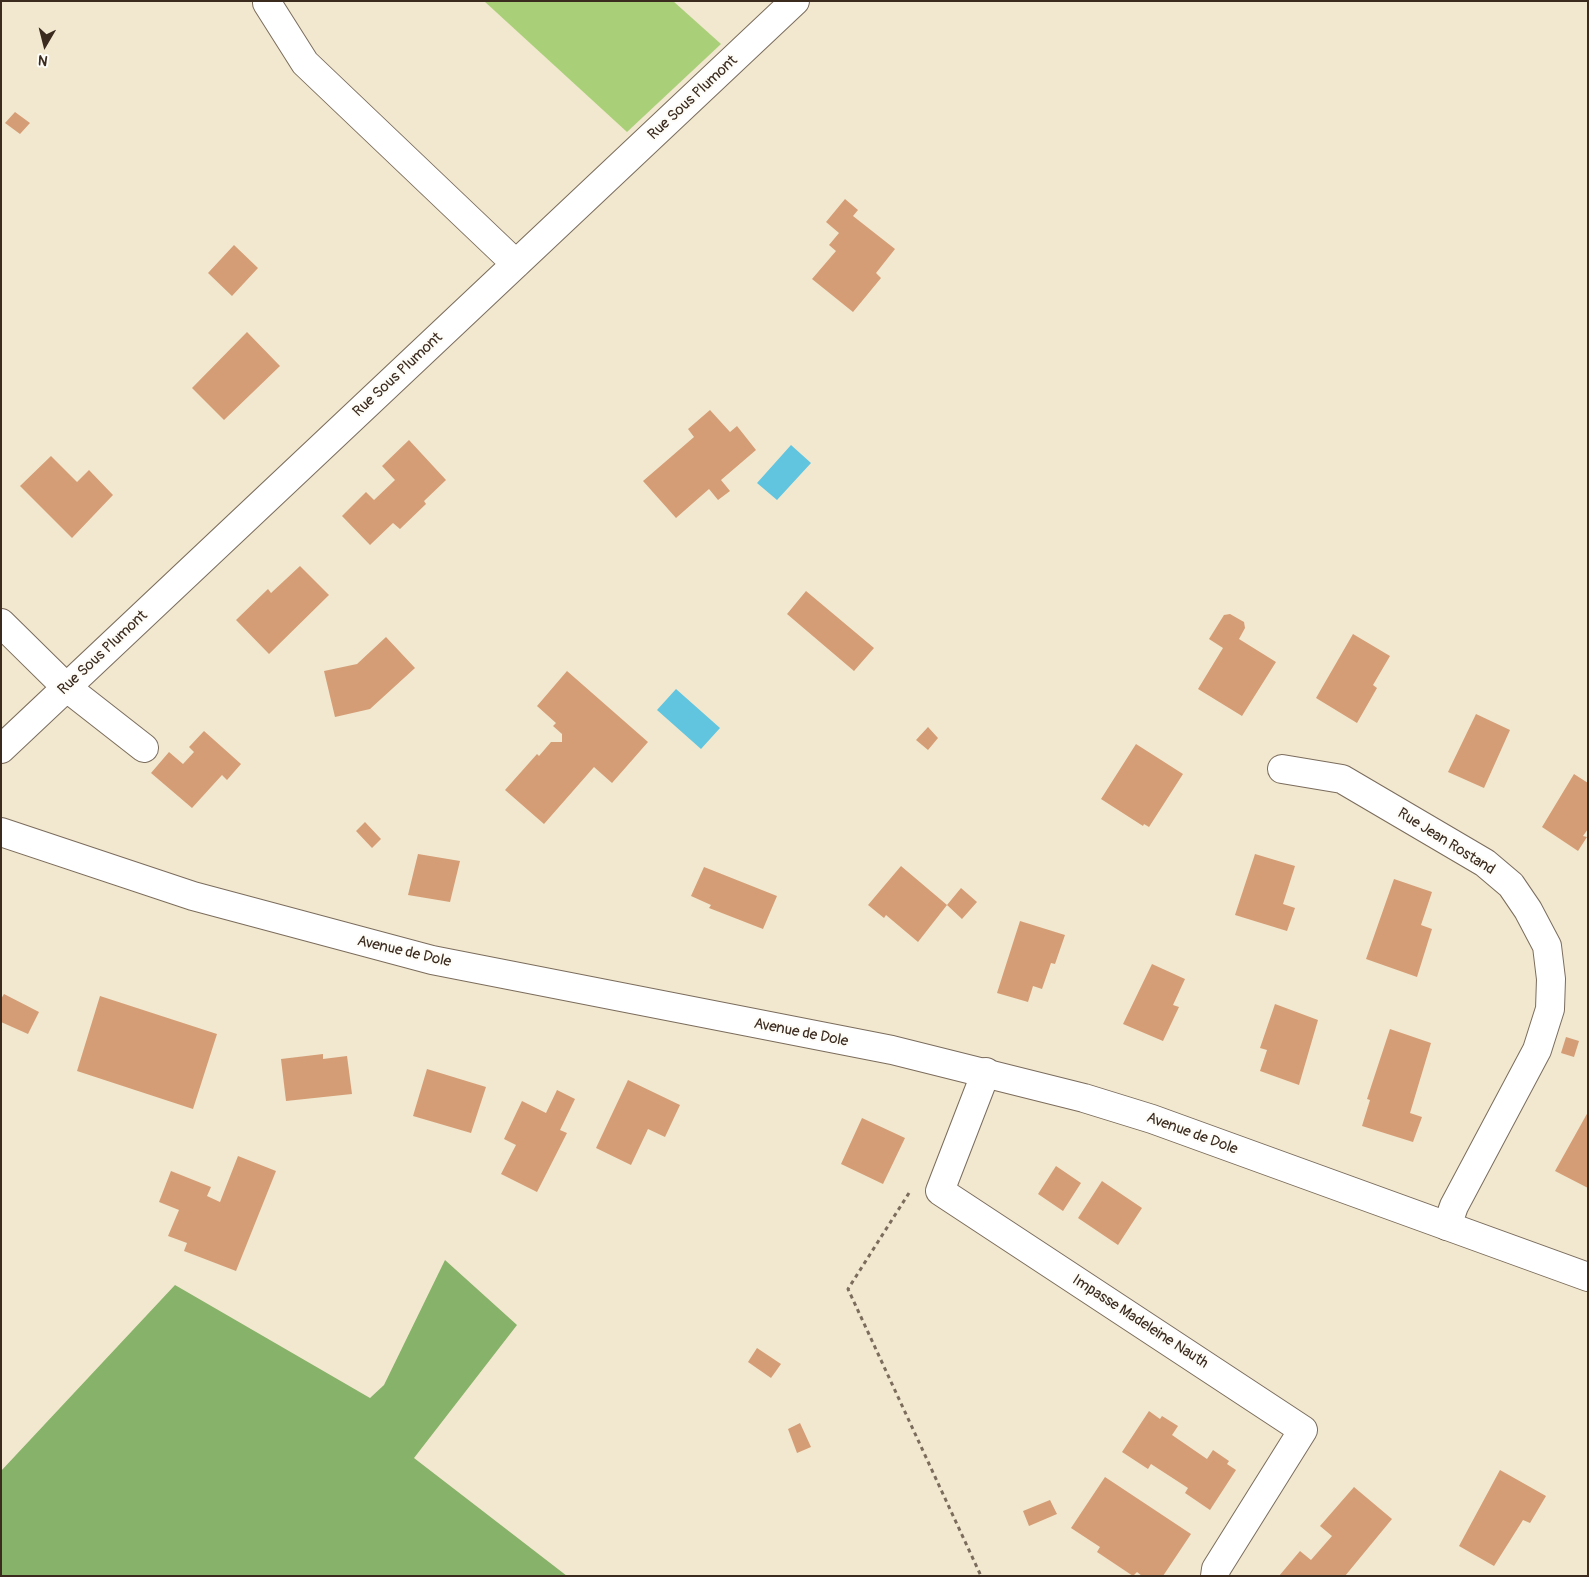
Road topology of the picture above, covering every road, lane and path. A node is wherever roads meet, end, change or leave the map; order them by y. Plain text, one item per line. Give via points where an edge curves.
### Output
1 (795, 1) edge
2 (267, 3) dead end
3 (516, 264) junction
4 (1, 623) edge
5 (66, 687) junction
6 (144, 748) dead end
7 (1, 749) edge
8 (1282, 769) dead end
9 (1, 832) edge
10 (986, 1072) junction
11 (911, 1189) dead end
12 (1447, 1226) junction
13 (1588, 1277) edge
14 (981, 1576) edge
15 (1216, 1576) edge

1 - 3 street, Rue Sous Plumont
2 - 3 street via 304,63
3 - 5 street, Rue Sous Plumont
4 - 5 street
5 - 6 street
5 - 7 street, Rue Sous Plumont
8 - 12 street, Rue Jean Rostand via 1342,779 1485,863 1511,885 1547,946 1550,1008 1537,1050 1454,1206
9 - 10 street, Avenue de Dole via 193,896 432,960 892,1050
10 - 12 street, Avenue de Dole via 1152,1119
10 - 15 street, Impasse Madeleine Nauth via 940,1191 1303,1430 1216,1569
11 - 14 path via 848,1289
12 - 13 street, Avenue de Dole

